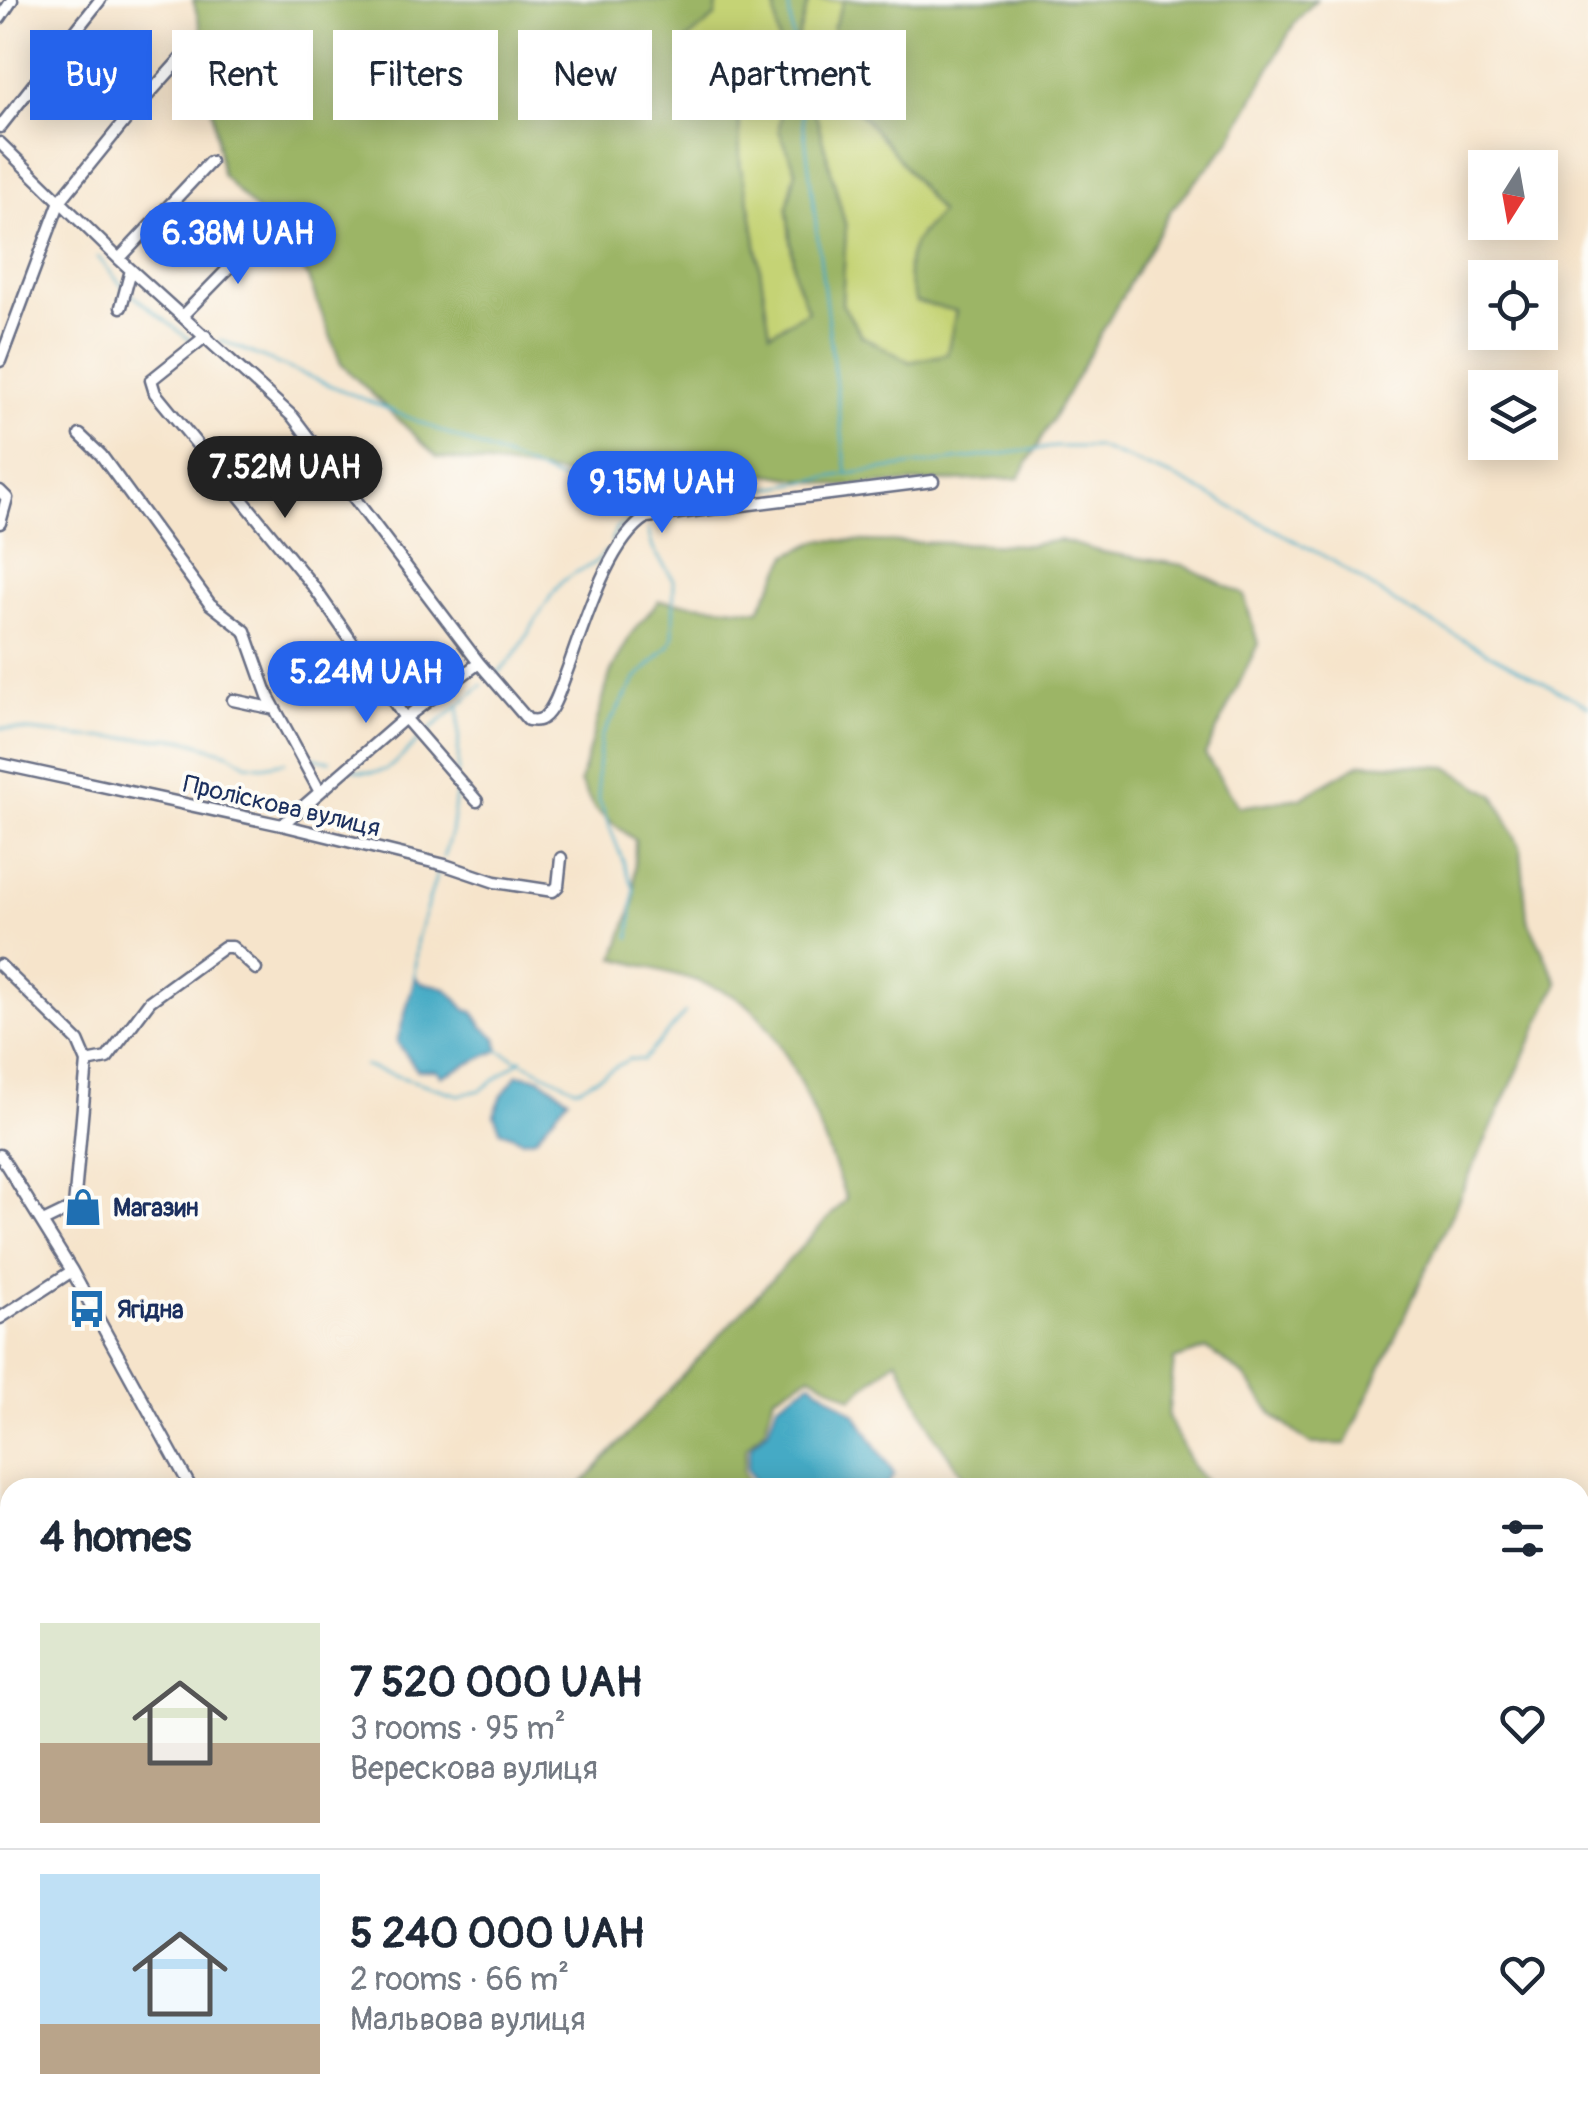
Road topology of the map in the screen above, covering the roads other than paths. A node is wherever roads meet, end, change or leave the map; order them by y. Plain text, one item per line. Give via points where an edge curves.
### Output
1 (12, 0) edge
2 (100, 0) edge
3 (0, 18) edge
4 (172, 68) edge
5 (0, 127) edge
6 (0, 143) edge
7 (210, 162) dead end
8 (60, 201) junction
9 (265, 231) dead end
10 (118, 259) junction
11 (132, 270) junction
12 (121, 307) dead end
13 (183, 315) junction
14 (206, 336) junction
15 (0, 361) edge
16 (80, 434) dead end
17 (933, 481) dead end
18 (4, 494) edge
19 (0, 523) edge
20 (479, 663) junction
21 (234, 700) dead end
22 (275, 709) junction
23 (405, 718) junction
24 (0, 764) edge
25 (320, 792) junction
26 (477, 800) dead end
27 (282, 825) junction
28 (562, 858) dead end
29 (0, 965) edge
30 (256, 969) dead end
31 (87, 1062) junction
32 (0, 1155) edge
33 (43, 1222) junction
34 (72, 1271) junction
35 (0, 1318) edge
36 (186, 1478) edge

1 - 3 street
2 - 5 street
4 - 8 street
6 - 8 street
7 - 10 street
8 - 10 street
8 - 15 street
9 - 13 street
10 - 11 street
11 - 12 street
11 - 13 street
13 - 14 street
14 - 20 street via 292,416
14 - 23 street via 152,380 155,393 313,586
16 - 22 street via 210,604 245,631
17 - 20 street via 634,525 604,578 558,694 534,721 523,717
18 - 19 street
20 - 23 street
21 - 22 street
22 - 25 street
23 - 25 street
23 - 26 street
24 - 27 street, Проліскова вулиця
25 - 27 street
27 - 28 street, Проліскова вулиця via 553,891
29 - 31 street via 78,1041
30 - 31 street via 226,946 150,1001 106,1058
31 - 33 street via 74,1207
32 - 33 street
33 - 34 street
34 - 35 street
34 - 36 street

